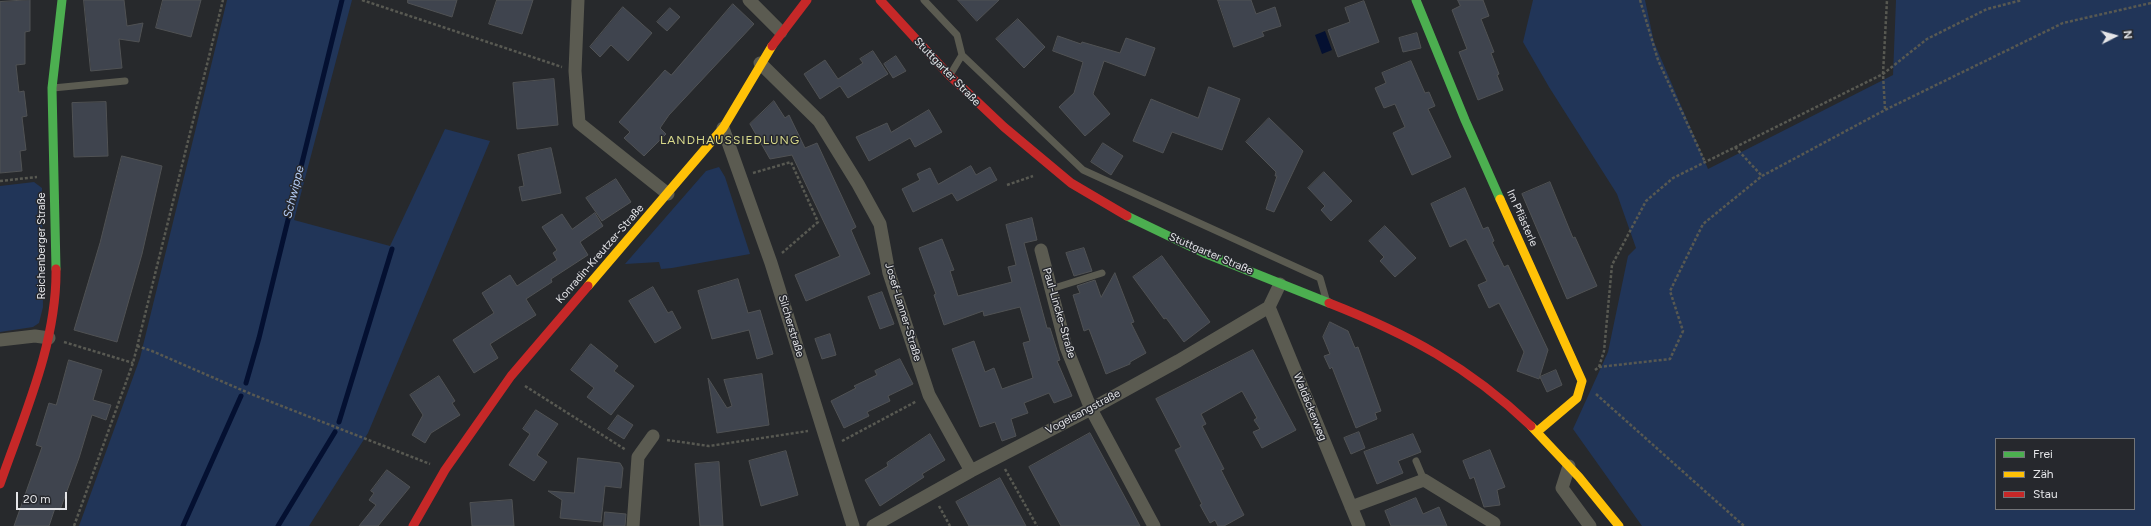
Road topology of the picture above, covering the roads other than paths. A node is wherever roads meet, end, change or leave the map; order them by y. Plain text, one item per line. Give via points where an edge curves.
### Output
1 (62, 0) edge
2 (578, 0) edge
3 (749, 0) edge
4 (808, 0) edge
5 (880, 0) edge
6 (924, 0) edge
7 (1416, 0) edge
8 (781, 32) junction
9 (962, 55) junction
10 (760, 64) junction
11 (950, 77) junction
12 (125, 81) dead end
13 (52, 88) junction
14 (723, 128) junction
15 (668, 194) junction
16 (1041, 250) dead end
17 (1102, 273) dead end
18 (1280, 284) junction
19 (1051, 289) junction
20 (1327, 302) junction
21 (1269, 307) junction
22 (49, 338) junction
23 (0, 340) edge
24 (1091, 409) junction
25 (1538, 431) junction
26 (653, 436) dead end
27 (1416, 461) dead end
28 (1569, 466) junction
29 (971, 471) junction
30 (1424, 480) junction
31 (0, 484) edge
32 (1351, 507) junction
33 (1494, 523) dead end
34 (413, 526) edge
35 (633, 526) edge
36 (853, 526) edge
37 (873, 526) edge
38 (1154, 526) edge
39 (1359, 526) edge
40 (1590, 526) edge
41 (1619, 526) edge

1 - 13 street, Reichenberger Straße
2 - 15 street via 576,71 579,123
3 - 8 street
4 - 8 street, Konradin-Kreutzer-Straße
5 - 11 street, Stuttgarter Straße
6 - 9 lane via 957,35
7 - 25 street, Im Pflästerle via 1465,120 1582,381 1577,398
8 - 10 street, Konradin-Kreutzer-Straße
9 - 11 lane
9 - 20 lane via 1083,170 1320,278
10 - 14 street, Konradin-Kreutzer-Straße
10 - 29 street, Josef-Lanner-Straße via 819,122 880,224 889,273 929,395
11 - 18 street, Stuttgarter Straße via 987,113 1076,187 1151,228
12 - 13 lane
13 - 22 street, Reichenberger Straße via 56,281 55,308
14 - 15 street, Konradin-Kreutzer-Straße
14 - 36 street, Silcherstraße via 772,263
15 - 34 street, Konradin-Kreutzer-Straße via 511,376 446,470
16 - 19 street, Paul-Lincke-Straße
17 - 19 lane
18 - 20 street, Stuttgarter Straße
18 - 21 street
19 - 24 street, Paul-Lincke-Straße via 1066,347
20 - 25 street, Stuttgarter Straße via 1386,326 1439,355 1485,384
21 - 24 street, Vogelsangstraße
21 - 32 street, Waldäckerweg
22 - 23 street via 35,336
22 - 31 street, Reichenberger Straße
24 - 29 street, Vogelsangstraße
24 - 38 street, Paul-Lincke-Straße
25 - 28 street, Stuttgarter Straße
26 - 35 street via 638,457
27 - 30 lane
28 - 40 street via 1562,488
28 - 41 street, Stuttgarter Straße
29 - 37 street, Vogelsangstraße
30 - 32 street
30 - 33 street
32 - 39 street, Waldäckerweg

